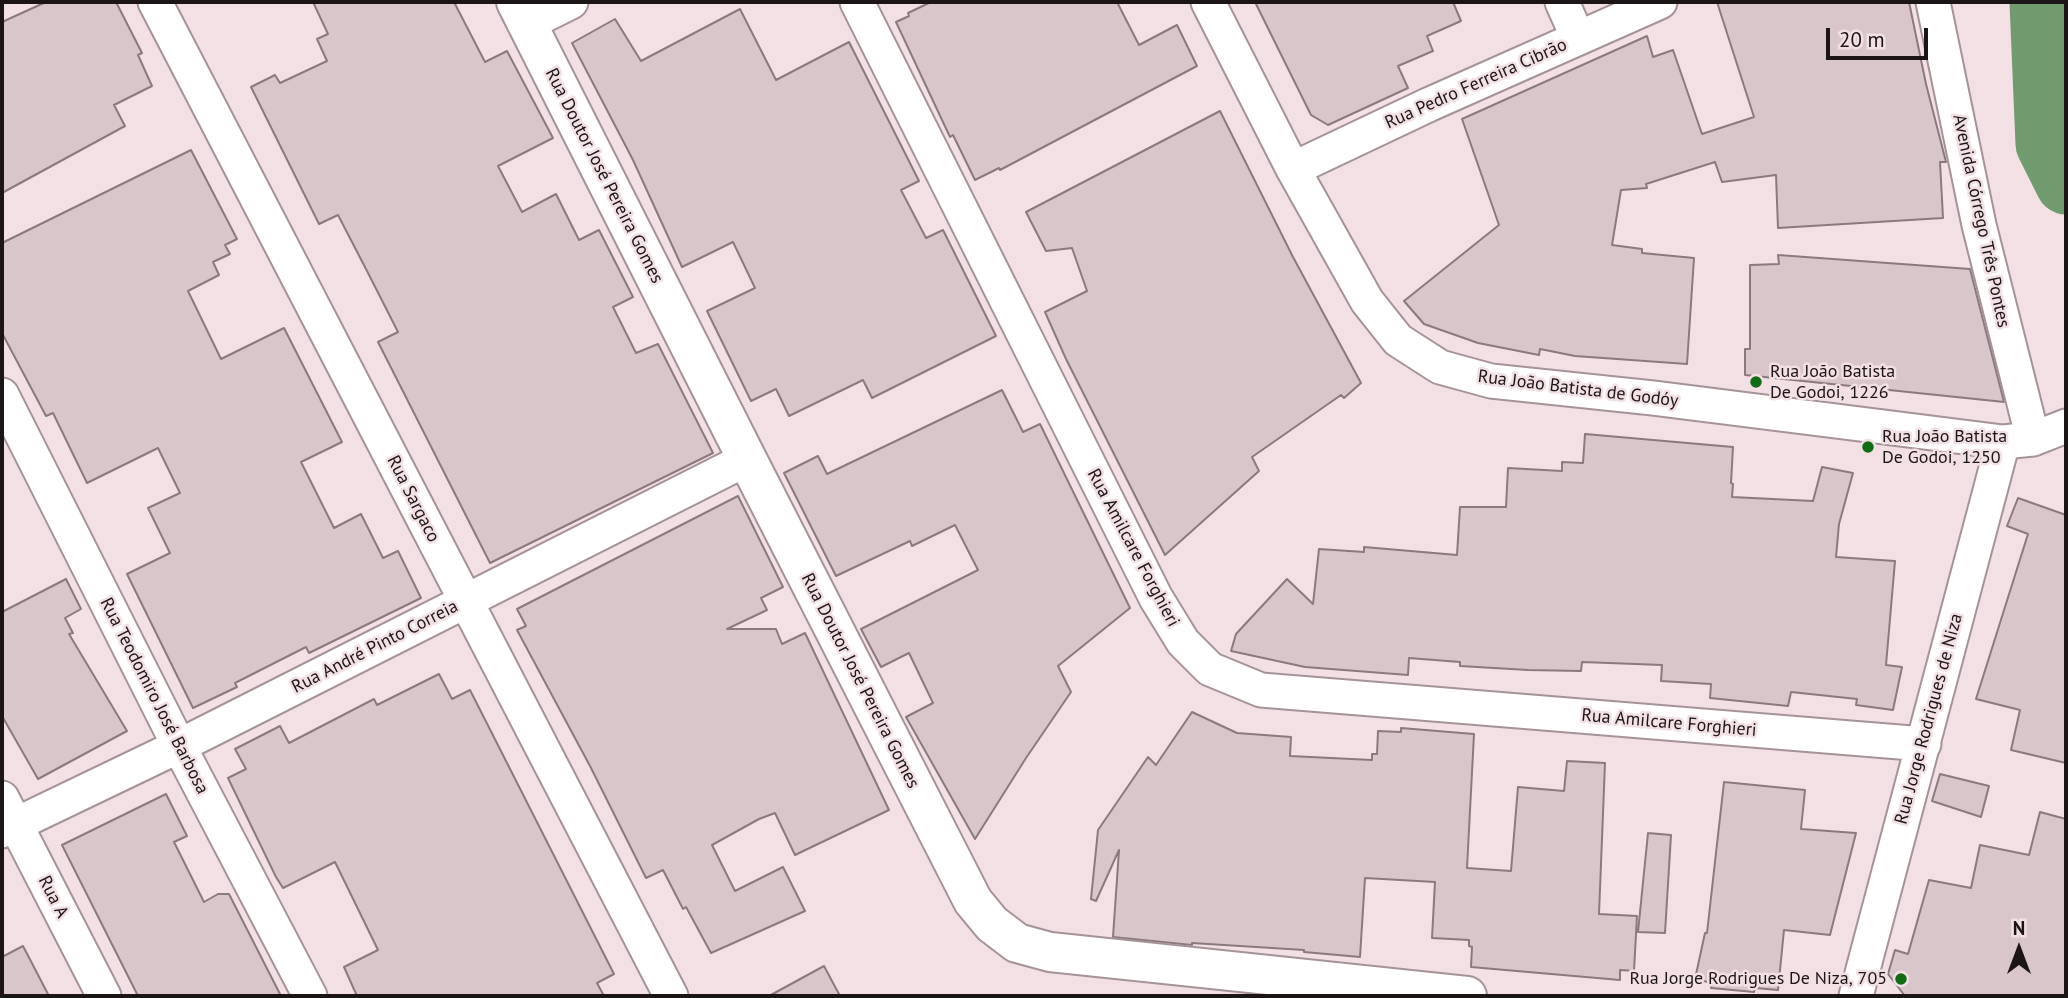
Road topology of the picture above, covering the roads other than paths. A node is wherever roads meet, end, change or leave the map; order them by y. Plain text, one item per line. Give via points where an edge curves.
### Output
1 (155, 2) edge
2 (571, 2) edge
3 (857, 2) edge
4 (1208, 2) edge
5 (1562, 2) edge
6 (1661, 2) edge
7 (1933, 2) edge
8 (522, 13) edge
9 (1578, 38) junction
10 (1293, 169) junction
11 (2, 395) edge
12 (2066, 426) edge
13 (2018, 440) junction
14 (747, 459) junction
15 (466, 601) junction
16 (1923, 744) junction
17 (179, 746) junction
18 (6, 818) edge
19 (104, 996) edge
20 (310, 996) edge
21 (671, 996) edge
22 (1467, 996) edge
23 (1856, 996) edge

1 - 15 street, Rua Sargaco
2 - 8 street
3 - 16 street, Rua Amilcare Forghieri via 1156,598 1183,642 1210,669 1261,690
4 - 10 street, Rua João Batista de Godóy
5 - 9 street
6 - 9 street, Rua Pedro Ferreira Cibrão
7 - 13 street, Avenida Córrego Três Pontes
8 - 14 main road, Rua Doutor José Pereira Gomes
9 - 10 street, Rua Pedro Ferreira Cibrão
10 - 13 street, Rua João Batista de Godóy via 1367,301 1398,340 1440,367 1491,381
11 - 17 street, Rua Teodomiro José Barbosa
12 - 13 street, Rua João Batista de Godóy
13 - 16 street, Rua Jorge Rodrigues de Niza
14 - 15 street, Rua André Pinto Correia
14 - 22 main road, Rua Doutor José Pereira Gomes via 973,901 992,924 1017,943 1050,952
15 - 17 street, Rua André Pinto Correia
15 - 21 street, Rua Sargaco
16 - 23 street, Rua Jorge Rodrigues de Niza
17 - 18 street, Rua André Pinto Correia
17 - 20 street, Rua Teodomiro José Barbosa
18 - 19 street, Rua A

